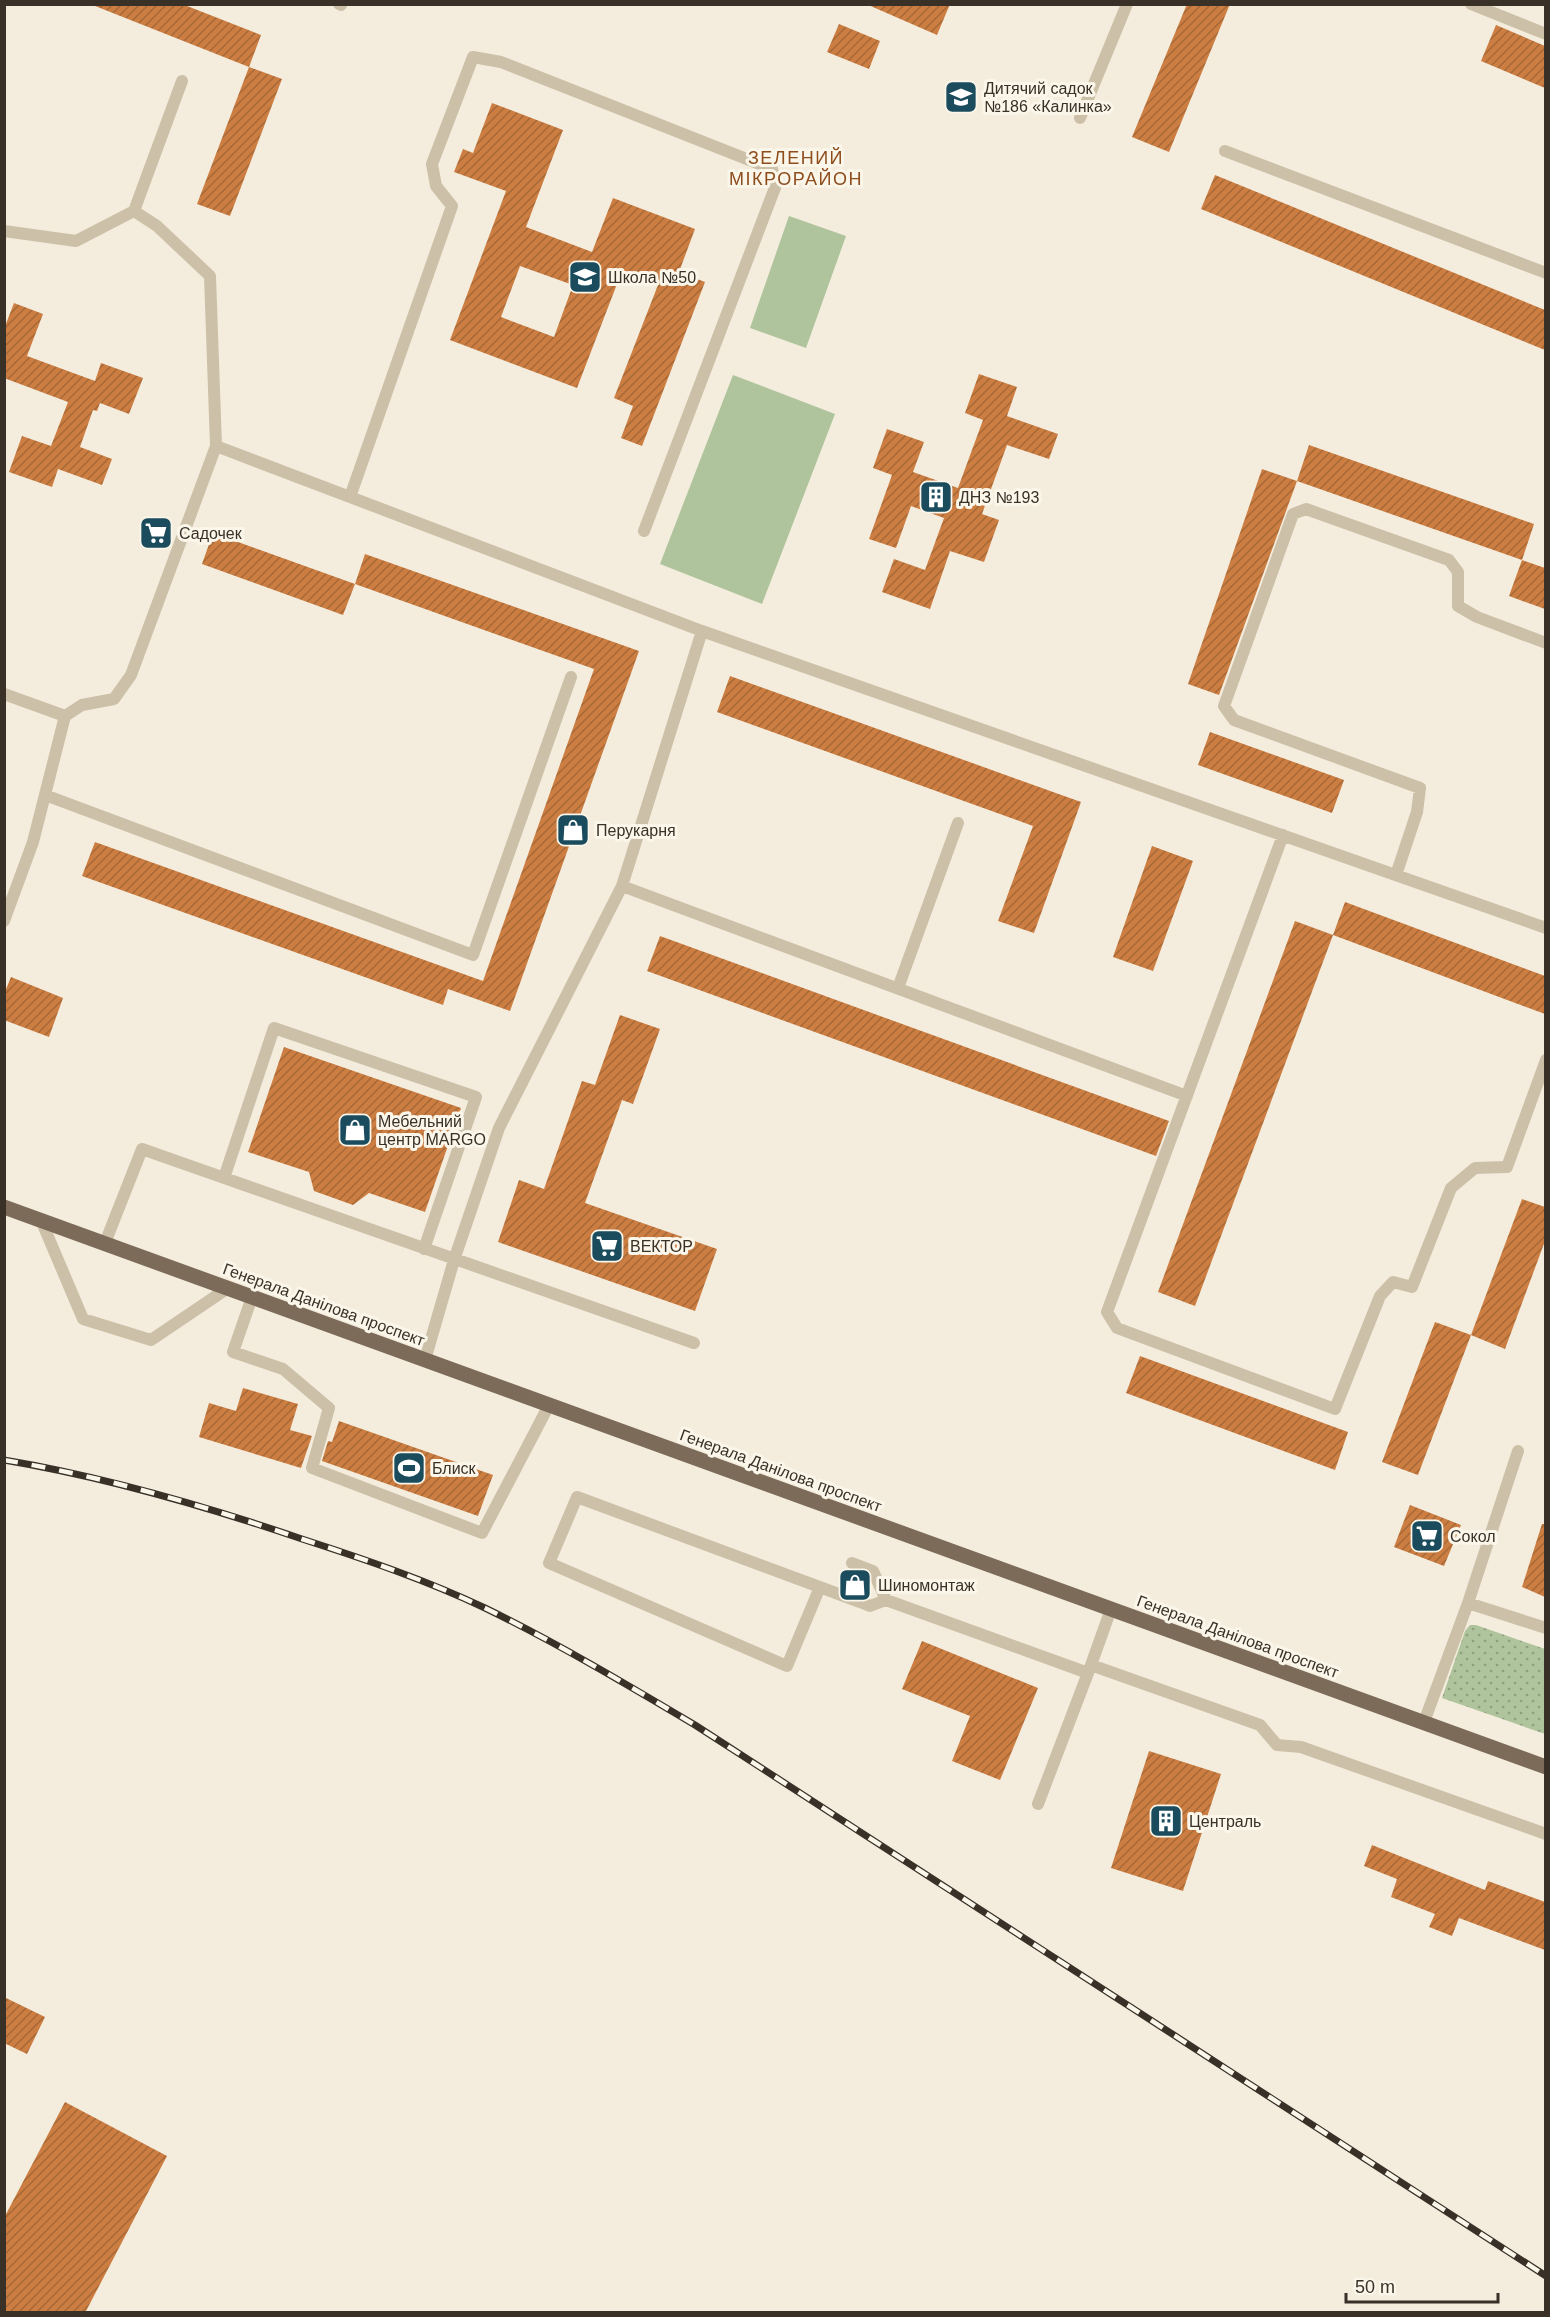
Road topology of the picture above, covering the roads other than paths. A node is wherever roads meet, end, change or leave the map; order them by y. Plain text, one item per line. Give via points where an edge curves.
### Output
1 (1126, 4) edge
2 (1471, 4) edge
3 (1545, 34) edge
4 (182, 81) dead end
5 (1080, 118) dead end
6 (1225, 151) dead end
7 (134, 211) junction
8 (4, 231) edge
9 (1545, 273) edge
10 (216, 446) junction
11 (350, 497) junction
12 (644, 531) dead end
13 (702, 631) junction
14 (1545, 643) edge
15 (571, 677) dead end
16 (4, 694) edge
17 (65, 716) junction
18 (45, 795) junction
19 (958, 823) dead end
20 (1283, 836) junction
21 (1396, 875) junction
22 (622, 886) junction
23 (4, 921) edge
24 (1545, 928) edge
25 (898, 988) junction
26 (1545, 1060) edge
27 (1187, 1096) junction
28 (224, 1178) junction
29 (4, 1207) edge
30 (41, 1220) junction
31 (105, 1243) junction
32 (424, 1249) junction
33 (454, 1260) junction
34 (228, 1288) junction
35 (252, 1297) junction
36 (694, 1343) dead end
37 (425, 1360) junction
38 (549, 1405) junction
39 (1518, 1451) dead end
40 (852, 1563) dead end
41 (820, 1587) junction
42 (886, 1600) junction
43 (1468, 1603) junction
44 (1111, 1609) junction
45 (1545, 1628) edge
46 (1090, 1669) junction
47 (1424, 1722) junction
48 (1545, 1767) edge
49 (1038, 1804) dead end
50 (1545, 1834) edge

1 - 5 lane
2 - 3 lane
4 - 7 lane
6 - 9 lane
7 - 8 lane via 76,241
7 - 10 lane via 157,226 210,276
10 - 11 lane
10 - 17 lane via 131,675 114,699 82,705
11 - 12 lane via 452,206 436,186 432,164 473,57 501,62 772,169 776,185
11 - 13 lane
13 - 20 lane
13 - 22 lane
14 - 21 lane via 1458,606 1458,572 1449,560 1306,509 1293,514 1224,706 1234,720 1420,788 1417,812
15 - 18 lane via 473,955
16 - 17 lane
17 - 18 lane
18 - 23 lane via 33,842
19 - 25 lane
20 - 21 lane
20 - 27 lane
21 - 24 lane
22 - 25 lane
22 - 33 lane via 499,1128
25 - 27 lane
26 - 27 lane via 1507,1167 1475,1168 1451,1188 1412,1287 1393,1282 1380,1296 1335,1408 1117,1328 1107,1312
28 - 31 lane via 142,1149
28 - 32 lane
28 - 32 lane via 274,1028 476,1097
29 - 30 main road, Генерала Данілова проспект
30 - 31 main road, Генерала Данілова проспект
30 - 34 lane via 83,1318 151,1340
31 - 34 main road, Генерала Данілова проспект
32 - 33 lane
33 - 36 lane
33 - 37 lane
34 - 35 main road, Генерала Данілова проспект
35 - 37 main road, Генерала Данілова проспект
35 - 38 lane via 233,1352 283,1369 329,1408 312,1468 483,1533
37 - 38 main road, Генерала Данілова проспект
38 - 44 main road, Генерала Данілова проспект
39 - 43 lane
40 - 42 lane via 873,1571
41 - 41 lane via 577,1497 549,1563 787,1666
41 - 42 lane via 870,1606
42 - 46 lane
43 - 45 lane
43 - 47 lane
44 - 46 lane
44 - 47 main road, Генерала Данілова проспект
46 - 49 lane
46 - 50 lane via 1260,1725 1277,1745 1301,1747
47 - 48 main road, Генерала Данілова проспект

